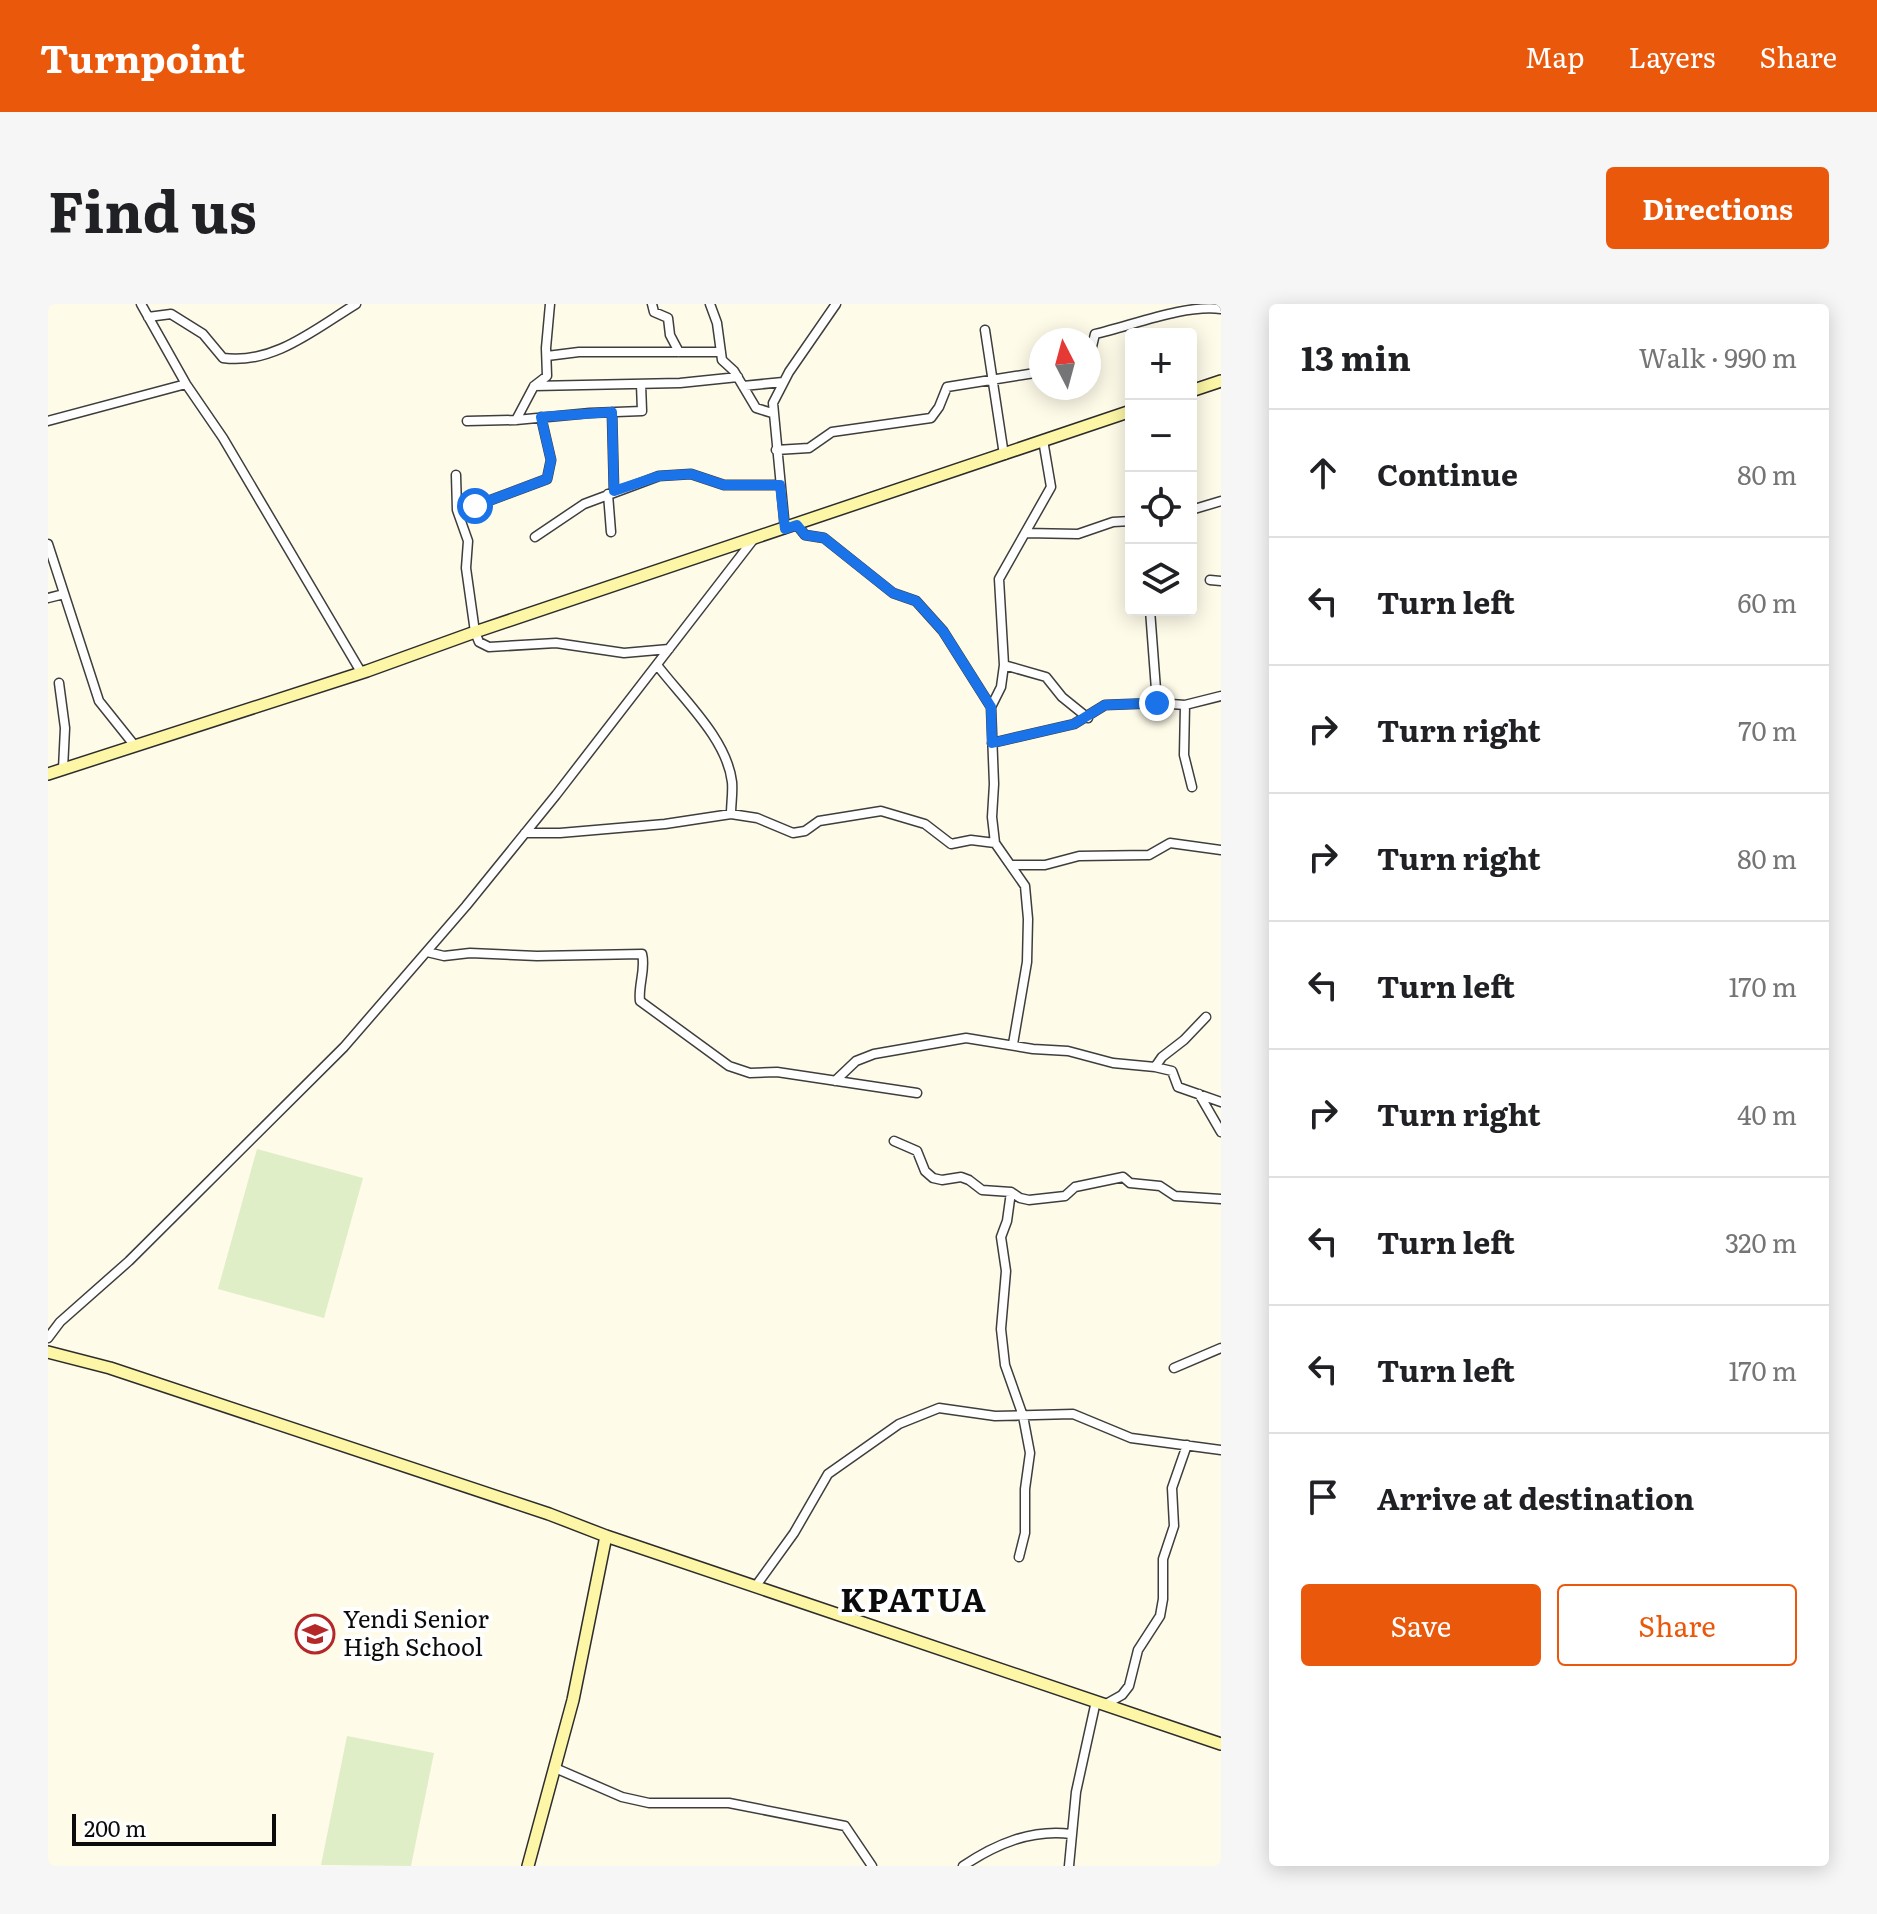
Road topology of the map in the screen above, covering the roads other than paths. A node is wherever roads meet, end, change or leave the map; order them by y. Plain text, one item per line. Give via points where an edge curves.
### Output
1 (141, 304) edge
2 (356, 304) edge
3 (550, 304) edge
4 (652, 304) edge
5 (710, 304) edge
6 (836, 304) edge
7 (1221, 309) edge
8 (148, 317) junction
9 (985, 330) dead end
10 (1101, 332) edge
11 (679, 352) junction
12 (721, 352) junction
13 (547, 356) junction
14 (1029, 374) edge
15 (738, 377) junction
16 (1221, 381) edge
17 (783, 382) junction
18 (992, 382) junction
19 (186, 384) junction
20 (641, 384) junction
21 (534, 386) junction
22 (743, 386) junction
23 (1197, 389) edge
24 (612, 412) junction
25 (772, 413) junction
26 (1125, 413) edge
27 (541, 417) junction
28 (516, 420) junction
29 (48, 421) edge
30 (467, 421) dead end
31 (1043, 440) junction
32 (776, 450) junction
33 (1004, 455) junction
34 (456, 475) dead end
35 (780, 485) junction
36 (611, 493) junction
37 (1221, 501) edge
38 (475, 506) dead end
39 (1197, 508) edge
40 (1125, 521) edge
41 (797, 525) junction
42 (785, 529) junction
43 (611, 532) dead end
44 (1025, 533) junction
45 (535, 537) dead end
46 (755, 537) junction
47 (48, 544) edge
48 (1210, 580) dead end
49 (1221, 581) edge
50 (64, 594) junction
51 (48, 598) edge
52 (1150, 616) edge
53 (475, 632) junction
54 (669, 649) junction
55 (657, 665) junction
56 (1004, 665) junction
57 (361, 672) junction
58 (59, 683) dead end
59 (1221, 696) edge
60 (1157, 703) junction
61 (1185, 705) junction
62 (991, 707) junction
63 (1088, 718) junction
64 (992, 743) junction
65 (135, 746) junction
66 (63, 769) junction
67 (48, 774) edge
68 (1192, 787) dead end
69 (731, 814) junction
70 (525, 833) junction
71 (995, 843) junction
72 (1221, 850) edge
73 (1013, 865) junction
74 (427, 952) junction
75 (1206, 1017) dead end
76 (1013, 1044) junction
77 (1155, 1067) junction
78 (835, 1081) junction
79 (917, 1093) dead end
80 (1199, 1094) junction
81 (1221, 1102) edge
82 (1221, 1132) edge
83 (894, 1141) dead end
84 (1011, 1192) junction
85 (1221, 1199) edge
86 (48, 1338) edge
87 (1221, 1348) edge
88 (48, 1352) edge
89 (1174, 1368) dead end
90 (1023, 1416) junction
91 (1187, 1445) junction
92 (1221, 1450) edge
93 (606, 1536) junction
94 (1019, 1557) dead end
95 (755, 1587) junction
96 (1101, 1703) junction
97 (1221, 1744) edge
98 (555, 1768) junction
99 (1071, 1834) junction
100 (528, 1866) edge
101 (872, 1866) edge
102 (963, 1866) edge
103 (1069, 1866) edge

1 - 8 street
2 - 8 street via 284,349 237,360 223,358 203,334 171,314
3 - 13 street
4 - 11 street via 654,312 668,318
5 - 12 street
6 - 17 street
7 - 10 street via 1177,310
8 - 19 street
9 - 18 street
11 - 12 street
11 - 13 street
12 - 15 street
13 - 21 street via 547,376
14 - 18 street
15 - 20 street
15 - 22 street
16 - 23 main road
17 - 22 street
17 - 25 street
18 - 32 street via 947,387 931,418 832,432 809,448
18 - 33 street
19 - 29 street
19 - 57 street
20 - 21 street
20 - 24 street via 642,411
21 - 28 street
22 - 25 street via 756,408
24 - 27 street
24 - 36 street
25 - 32 street
26 - 31 main road
27 - 28 street
27 - 38 street via 551,460 547,479
28 - 30 street
31 - 33 main road
31 - 44 street via 1051,487
32 - 35 street
33 - 41 main road
34 - 53 street
35 - 36 street via 724,485 691,474 659,476
35 - 42 street
36 - 43 street
36 - 45 street via 584,504
37 - 39 street
40 - 44 street via 1078,534
41 - 42 main road
41 - 62 street via 805,535 824,538 893,593 916,601 943,631
42 - 46 main road
44 - 56 street via 999,579
46 - 53 main road
46 - 54 street
47 - 50 street
48 - 49 street
50 - 51 street
50 - 65 street via 99,701
52 - 60 street
53 - 54 street via 489,647 556,643 624,653
53 - 57 main road
54 - 55 street
55 - 69 street via 716,738 732,783
55 - 70 street
56 - 62 street
56 - 63 street via 1046,677
57 - 65 main road
58 - 66 street
59 - 61 street
60 - 61 street
60 - 63 street via 1105,705
61 - 68 street via 1184,755
62 - 64 street
63 - 64 street
64 - 71 street
65 - 66 main road
66 - 67 main road
69 - 70 street
69 - 71 street via 793,833 819,821 881,811 925,824 951,844
70 - 74 street
71 - 73 street
72 - 73 street via 1170,843 1149,855 1079,856 1045,865
73 - 76 street via 1025,886 1029,946
74 - 78 street via 642,954 640,1001 729,1066
74 - 86 street via 344,1047
75 - 77 street
76 - 77 street
76 - 78 street via 966,1038 874,1054 856,1061
77 - 80 street via 1172,1071 1178,1087
78 - 79 street
80 - 81 street
80 - 82 street
83 - 84 street via 917,1151 933,1178 961,1177 982,1190
84 - 85 street via 1029,1200 1058,1197 1075,1187 1123,1177 1130,1183 1160,1186 1175,1196
84 - 90 street via 1001,1237 1006,1271 1001,1329 1005,1365
87 - 89 street
88 - 93 main road via 110,1368
90 - 91 street via 1073,1414 1131,1438
90 - 94 street via 1030,1463
90 - 95 street via 939,1408 899,1424 828,1474
91 - 92 street
91 - 96 street via 1172,1488 1174,1526 1163,1559 1160,1616 1138,1650 1129,1686 1122,1695
93 - 95 main road
93 - 98 main road
95 - 96 main road
96 - 97 main road
96 - 99 street via 1081,1763
98 - 100 main road
98 - 101 street via 649,1803 729,1803 845,1826
99 - 102 street via 1030,1834 985,1851
99 - 103 street

